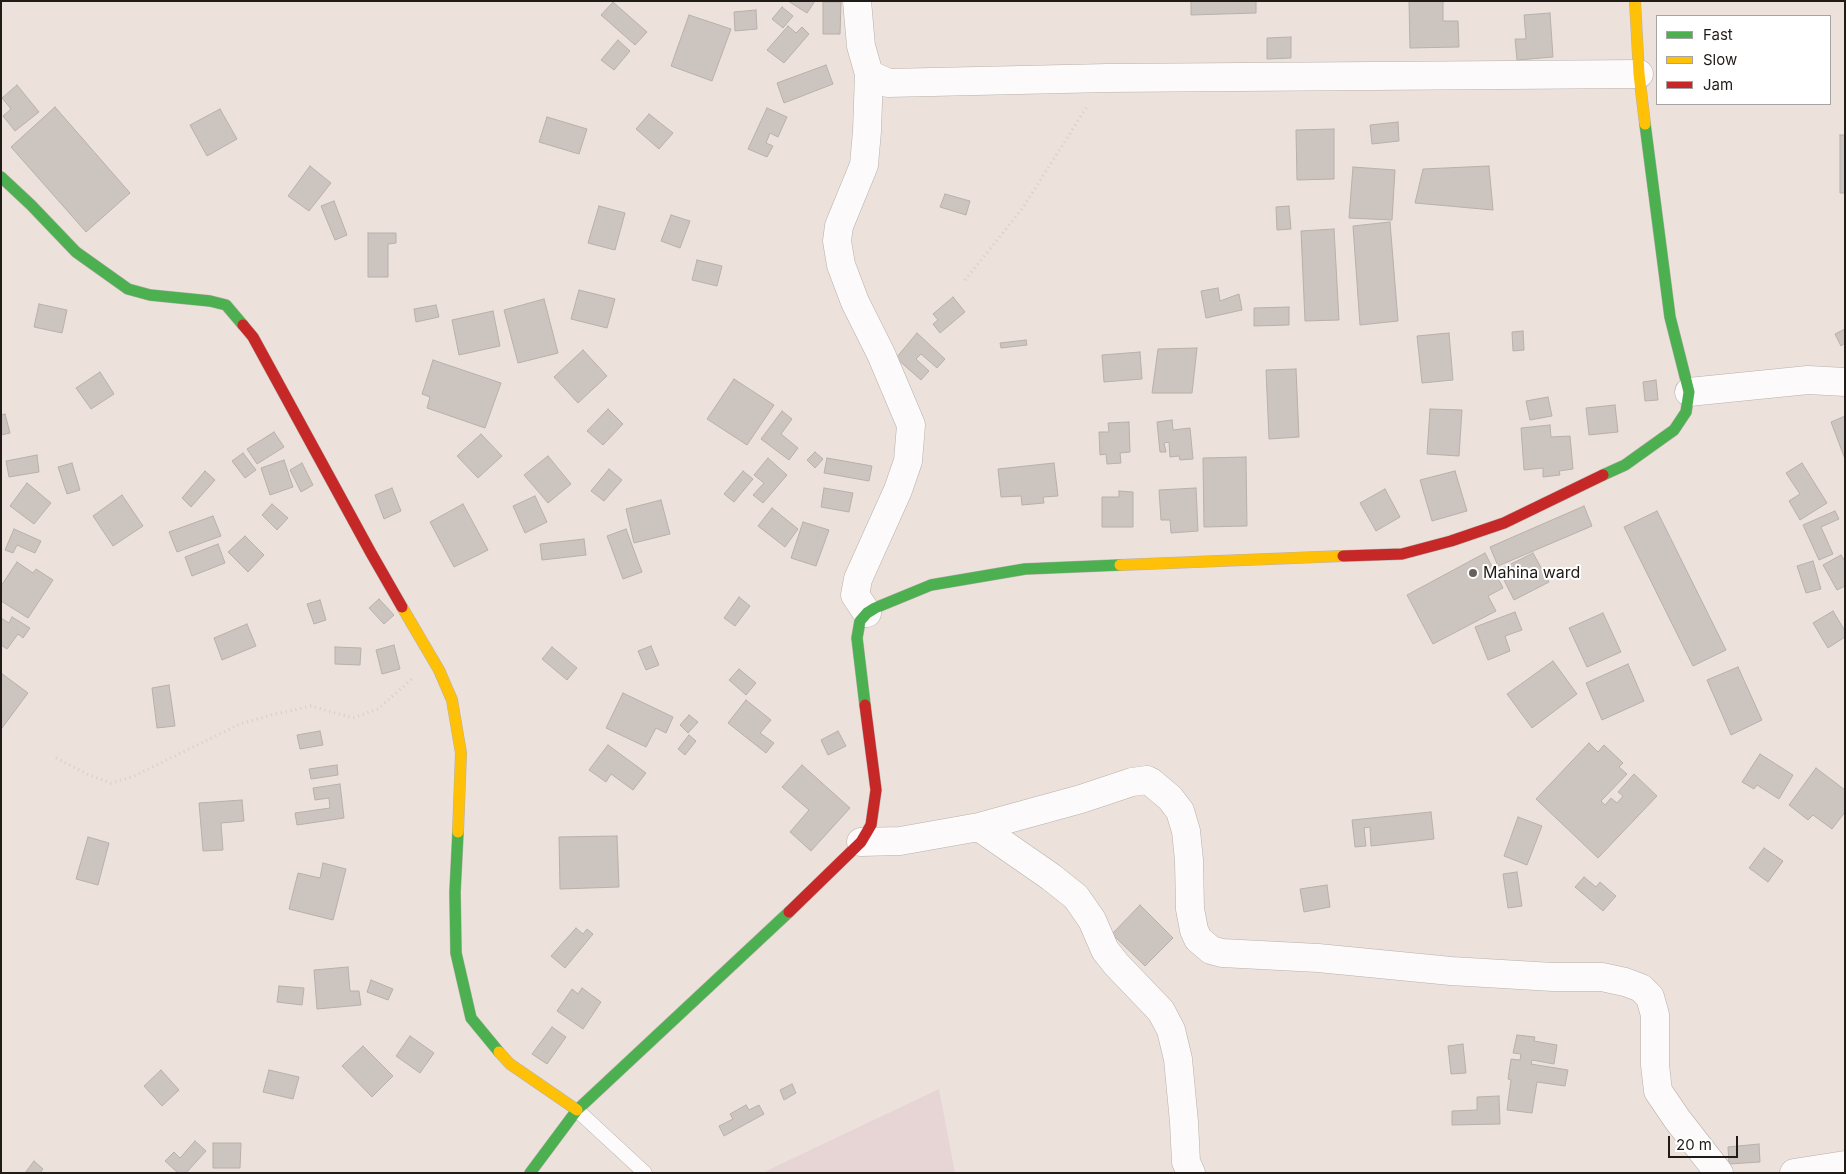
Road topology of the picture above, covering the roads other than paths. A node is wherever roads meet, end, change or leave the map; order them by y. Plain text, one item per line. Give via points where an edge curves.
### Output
1 (857, 1) edge
2 (1634, 1) edge
3 (869, 74) junction
4 (1639, 74) junction
5 (1, 177) edge
6 (1845, 382) edge
7 (1689, 392) junction
8 (867, 613) junction
9 (979, 827) junction
10 (861, 842) junction
11 (577, 1110) junction
12 (1845, 1165) edge
13 (530, 1173) edge
14 (645, 1173) edge
15 (1191, 1173) edge
16 (1718, 1173) edge
17 (1794, 1173) edge

1 - 3 street via 861,46
2 - 4 street
3 - 4 street via 888,82
3 - 8 street via 864,165 839,226 837,241 841,265 855,302 911,425 908,461 858,579 855,595
4 - 7 street via 1670,317
5 - 11 street via 76,252 105,274 128,288 150,295 226,305 253,337 452,700 461,753 455,892 456,953 471,1018 510,1064
6 - 7 street via 1808,380
7 - 8 street via 1686,412 1674,430 1625,465 1504,523 1451,541 1402,554 1024,568 931,585
8 - 10 street via 860,621 857,638 876,798 871,825
9 - 10 street via 900,841
9 - 15 street via 1076,897 1089,914 1105,950 1161,1011 1171,1030 1178,1059 1186,1162
9 - 16 street via 1147,780 1162,790 1180,811 1186,831 1194,930 1198,939 1211,950 1451,972 1602,977 1641,988 1650,997 1655,1015 1658,1091
10 - 11 street
11 - 13 street
11 - 14 lane
12 - 17 street

